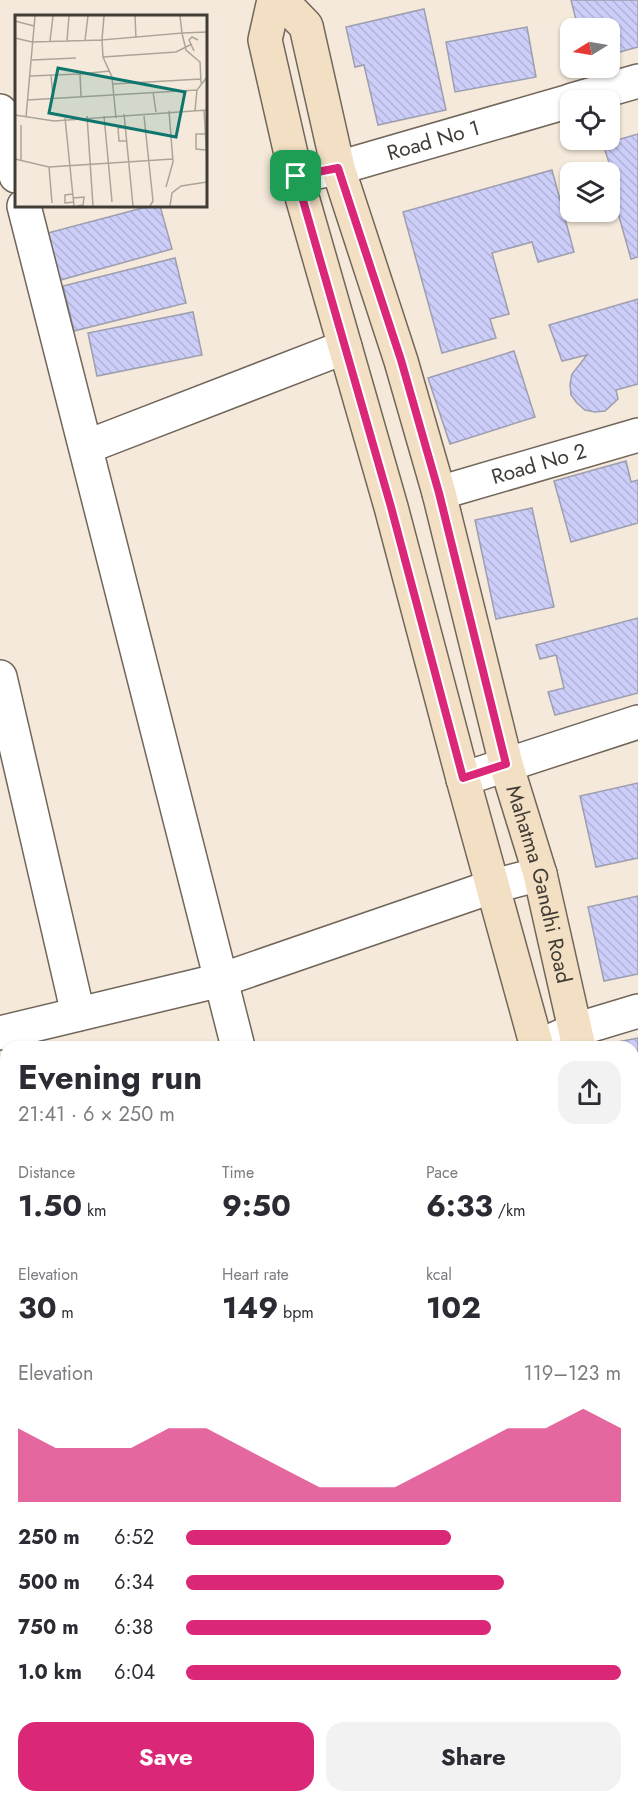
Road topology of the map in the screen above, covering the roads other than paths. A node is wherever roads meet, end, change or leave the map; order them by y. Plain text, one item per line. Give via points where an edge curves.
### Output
1 (274, 0) edge
2 (281, 0) edge
3 (638, 81) edge
4 (608, 90) edge
5 (560, 104) edge
6 (0, 111) edge
7 (338, 168) junction
8 (15, 172) edge
9 (296, 176) junction
10 (24, 207) edge
11 (345, 347) junction
12 (638, 435) edge
13 (86, 447) junction
14 (439, 493) junction
15 (0, 676) edge
16 (638, 723) edge
17 (506, 764) junction
18 (463, 778) junction
19 (540, 874) junction
20 (494, 886) junction
21 (221, 980) junction
22 (638, 1011) edge
23 (78, 1014) junction
24 (0, 1033) edge
25 (577, 1039) edge
26 (236, 1041) edge
27 (535, 1041) edge

1 - 9 main road, Mahatma Gandhi Road via 265,40
2 - 7 main road, Mahatma Gandhi Road via 306,26
3 - 4 street, Road No 1
5 - 7 street, Road No 1
6 - 8 street
7 - 9 street, Road No 1
7 - 14 main road, Mahatma Gandhi Road via 401,360
9 - 11 main road, Mahatma Gandhi Road
10 - 13 street
11 - 13 street
11 - 18 main road, Mahatma Gandhi Road
12 - 14 street, Road No 2
13 - 21 street
14 - 17 main road, Mahatma Gandhi Road
15 - 23 street
16 - 17 street
17 - 18 street
17 - 19 main road, Mahatma Gandhi Road
18 - 20 main road, Mahatma Gandhi Road
19 - 20 street
19 - 25 main road, Mahatma Gandhi Road
20 - 21 street
20 - 27 main road, Mahatma Gandhi Road
21 - 23 street
21 - 26 street
22 - 25 street
23 - 24 street

